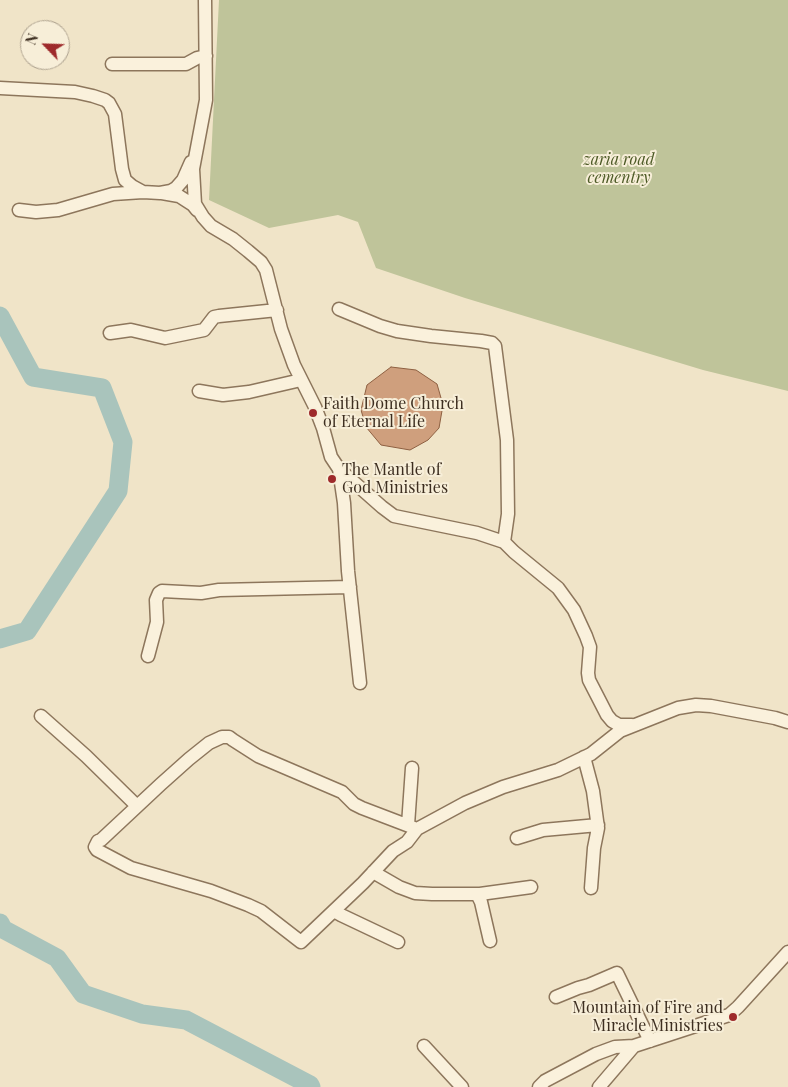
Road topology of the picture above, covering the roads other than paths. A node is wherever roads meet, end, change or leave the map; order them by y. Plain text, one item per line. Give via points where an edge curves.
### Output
1 (206, 0) edge
2 (206, 56) junction
3 (112, 64) dead end
4 (0, 88) edge
5 (196, 150) junction
6 (143, 192) junction
7 (160, 193) junction
8 (19, 210) dead end
9 (203, 217) junction
10 (339, 309) dead end
11 (278, 310) junction
12 (110, 333) dead end
13 (301, 380) junction
14 (199, 391) dead end
15 (339, 469) junction
16 (504, 542) junction
17 (350, 587) junction
18 (148, 656) dead end
19 (360, 683) dead end
20 (41, 716) dead end
21 (788, 722) edge
22 (637, 724) junction
23 (584, 757) junction
24 (412, 768) dead end
25 (137, 806) junction
26 (598, 825) junction
27 (412, 827) junction
28 (516, 838) dead end
29 (373, 872) junction
30 (532, 887) dead end
31 (591, 888) dead end
32 (477, 894) junction
33 (334, 911) junction
34 (490, 941) dead end
35 (398, 942) dead end
36 (788, 952) edge
37 (556, 997) dead end
38 (650, 1041) junction
39 (424, 1046) dead end
40 (634, 1046) junction
41 (462, 1087) edge
42 (539, 1087) edge
43 (599, 1087) edge

1 - 2 street
2 - 3 street via 186,64
2 - 5 street via 206,100
4 - 6 street via 75,92 110,103 115,114 125,180
5 - 7 street via 183,180 171,191
5 - 9 street via 193,169 195,204
6 - 7 street
6 - 8 street via 113,194 58,210
7 - 9 street via 179,196
9 - 11 street via 261,262
10 - 16 street via 396,330 481,341 495,346 507,440 508,514
11 - 12 street via 214,317 204,330 165,338 131,330
11 - 13 street via 281,329
13 - 14 street via 223,395
13 - 15 street
15 - 16 street via 394,516 477,533
15 - 17 street
16 - 22 street via 558,588 574,610 590,647 589,680 612,722
17 - 18 street via 201,593 162,591 156,600 157,622
17 - 19 street
20 - 25 street
21 - 22 street via 696,705 678,708
22 - 23 street via 620,731
23 - 26 street
23 - 27 street via 558,770 503,787
24 - 27 street
25 - 27 street via 209,743 229,737 258,756 342,792 362,808
25 - 33 street via 98,841 97,850 131,868 248,905 301,942
26 - 28 street via 543,830
26 - 31 street
27 - 29 street via 407,842
29 - 32 street via 415,893
29 - 33 street
30 - 32 street
32 - 34 street
33 - 35 street
36 - 38 street via 728,1015
37 - 38 street via 618,973
38 - 40 street
39 - 41 street
40 - 42 street via 615,1047 596,1054
40 - 43 street

